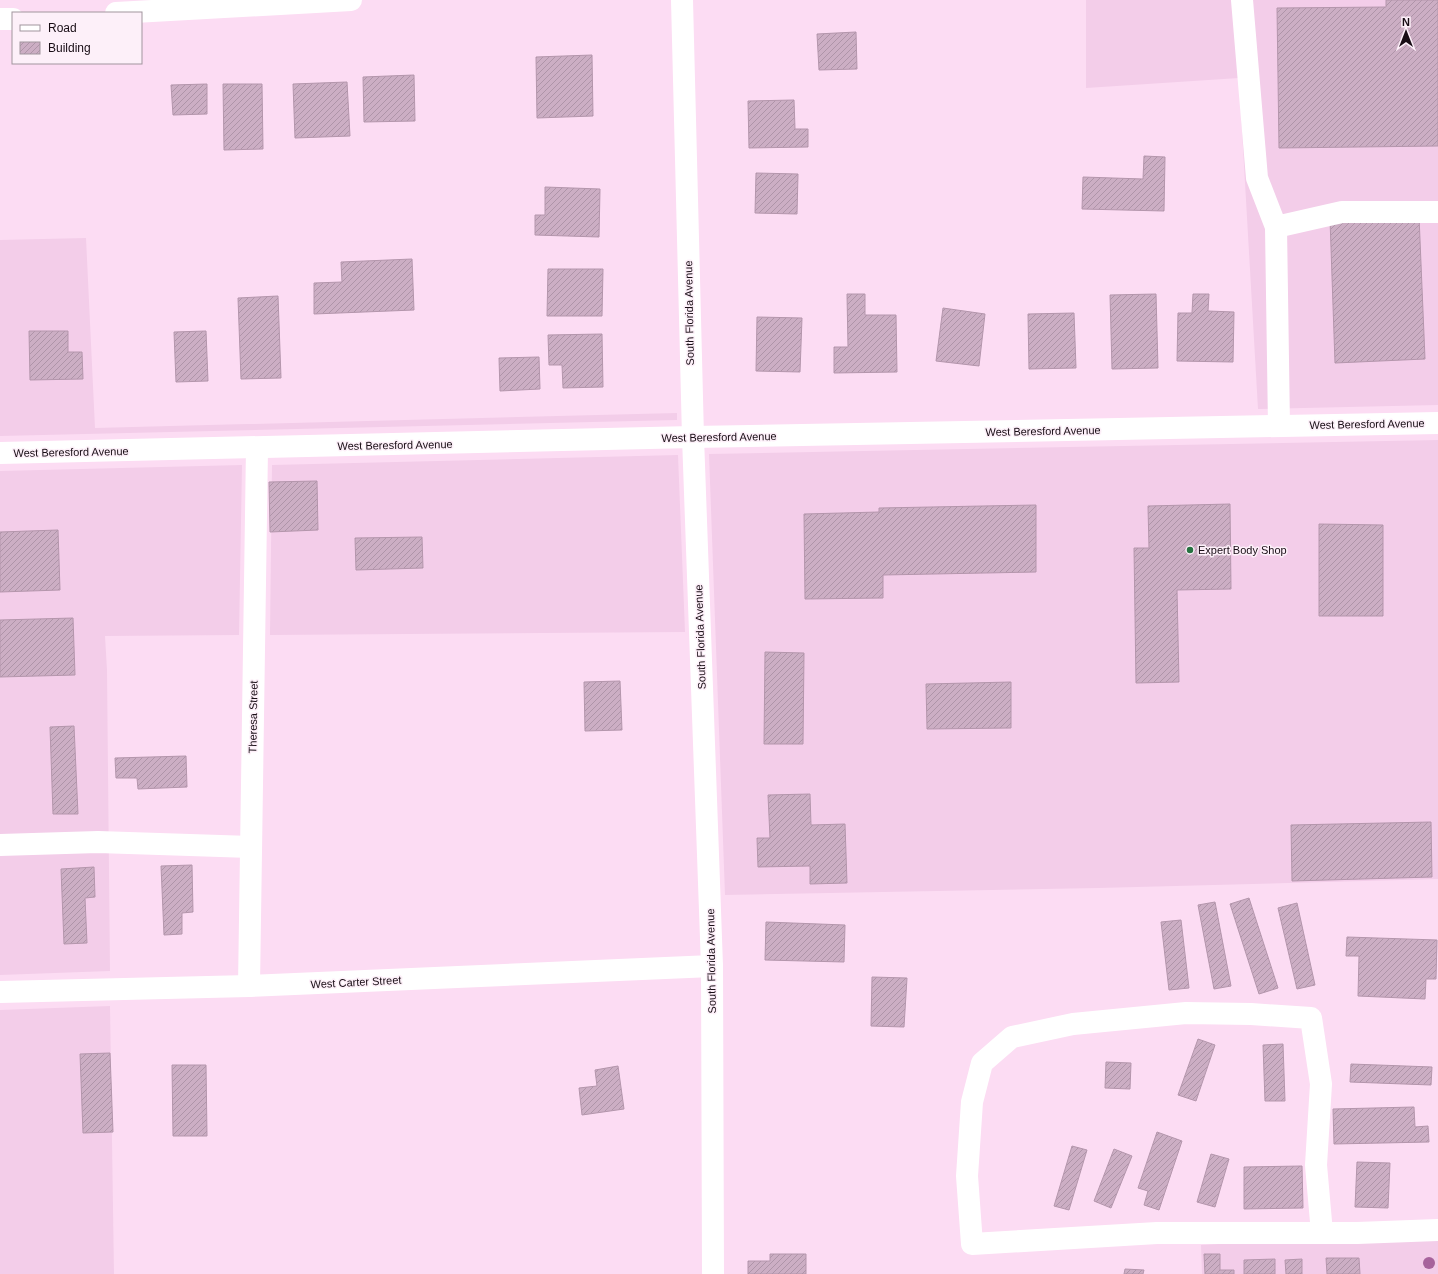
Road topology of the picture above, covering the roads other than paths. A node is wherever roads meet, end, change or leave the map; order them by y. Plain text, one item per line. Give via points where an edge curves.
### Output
1 (351, 0) edge
2 (682, 0) edge
3 (1242, 0) edge
4 (134, 12) edge
5 (0, 19) edge
6 (12, 19) edge
7 (1438, 212) edge
8 (1276, 227) junction
9 (1438, 422) edge
10 (1279, 426) junction
11 (693, 437) junction
12 (257, 448) junction
13 (0, 454) edge
14 (0, 845) edge
15 (251, 847) junction
16 (712, 966) junction
17 (249, 986) junction
18 (0, 992) edge
19 (1438, 1230) edge
20 (1322, 1233) junction
21 (713, 1274) edge

1 - 4 street
2 - 11 street, South Florida Avenue
3 - 8 street via 1257,178
5 - 6 street
7 - 8 street via 1342,212
8 - 10 street
9 - 10 street, West Beresford Avenue
10 - 11 street, West Beresford Avenue
11 - 12 street, West Beresford Avenue
11 - 16 street, South Florida Avenue
12 - 13 street, West Beresford Avenue
12 - 15 street, Theresa Street
14 - 15 street via 98,842
15 - 17 street, Theresa Street
16 - 17 street, West Carter Street
16 - 21 street, South Florida Avenue
17 - 18 street, West Carter Street
19 - 20 street
20 - 20 street via 1157,1233 972,1244 967,1176 972,1102 982,1063 1012,1037 1073,1024 1186,1013 1311,1018 1321,1084 1316,1165

